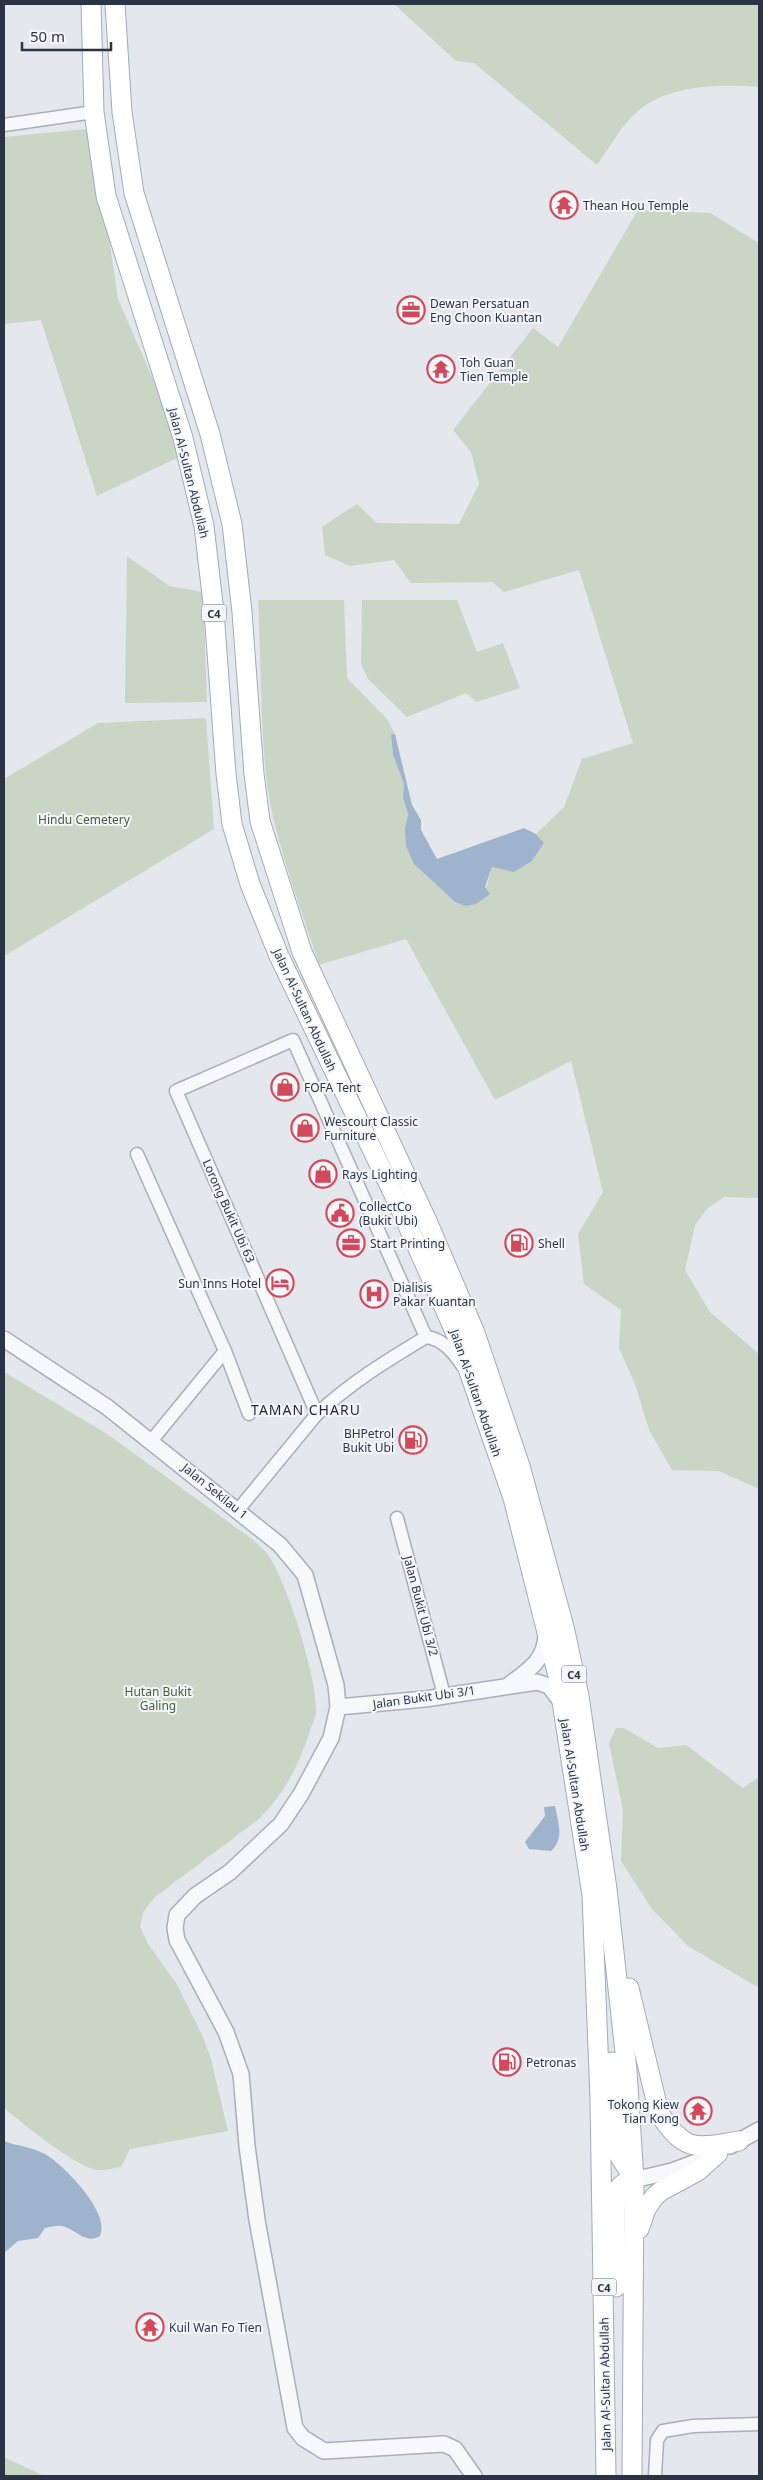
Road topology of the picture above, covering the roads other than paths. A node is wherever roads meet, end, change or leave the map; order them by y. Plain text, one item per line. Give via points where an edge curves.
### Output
1 (90, 9) edge
2 (116, 9) edge
3 (94, 112) junction
4 (4, 125) edge
5 (137, 1154) dead end
6 (426, 1337) junction
7 (4, 1339) edge
8 (225, 1351) junction
9 (471, 1378) junction
10 (249, 1414) dead end
11 (317, 1414) junction
12 (152, 1440) junction
13 (238, 1510) junction
14 (397, 1518) dead end
15 (546, 1627) junction
16 (509, 1685) junction
17 (444, 1695) junction
18 (563, 1704) junction
19 (338, 1707) junction
20 (599, 1892) junction
21 (759, 2130) edge
22 (739, 2141) junction
23 (718, 2153) junction
24 (634, 2180) junction
25 (635, 2241) junction
26 (759, 2424) edge
27 (472, 2475) edge
28 (608, 2476) edge
29 (632, 2476) edge
30 (655, 2476) edge

1 - 3 main road, Jalan Al-Sultan Abdullah / C4
2 - 20 main road, Jalan Al-Sultan Abdullah / C4 via 122,112 134,193 210,434 232,524 260,821 302,952 427,1221 471,1324 520,1466 564,1627 578,1696
3 - 4 street
3 - 9 main road, Jalan Al-Sultan Abdullah / C4 via 106,196 182,438 204,526 232,824 250,884 279,956 397,1201 456,1334
5 - 8 street
6 - 9 street via 443,1343 455,1353
6 - 11 street via 365,1373
6 - 11 street, Lorong Bukit Ubi 63 via 293,1040 176,1092
7 - 12 street, Jalan Sekilau 1
8 - 10 street
8 - 12 street
9 - 15 main road, Jalan Al-Sultan Abdullah / C4 via 512,1498
11 - 13 street
12 - 13 street, Jalan Sekilau 1
13 - 19 street, Jalan Sekilau 1 via 280,1545 305,1576 336,1685
14 - 17 street, Jalan Bukit Ubi 3/2
15 - 16 street via 546,1647 542,1656
15 - 18 main road, Jalan Al-Sultan Abdullah / C4
16 - 17 street, Jalan Bukit Ubi 3/1
16 - 18 street, Jalan Bukit Ubi 3/1 via 544,1682
17 - 19 street, Jalan Bukit Ubi 3/1
18 - 20 main road, Jalan Al-Sultan Abdullah / C4
19 - 27 street, Jalan Sekilau 1 via 331,1738 281,1824 230,1872 196,1896 177,1915 177,1940 226,2032 241,2074 257,2220 296,2428 303,2438 324,2451 444,2444 455,2449
20 - 22 main road via 659,2113 678,2139 693,2145
20 - 24 main road via 617,2152
20 - 28 main road, Jalan Al-Sultan Abdullah / C4
21 - 22 street
22 - 23 street
23 - 24 street via 672,2171
23 - 25 main road via 698,2171 654,2197 646,2209
24 - 25 main road, C4
24 - 28 main road via 618,2190 616,2205 617,2361 615,2424
25 - 29 main road, C4
26 - 30 street via 693,2426 663,2431 657,2440

